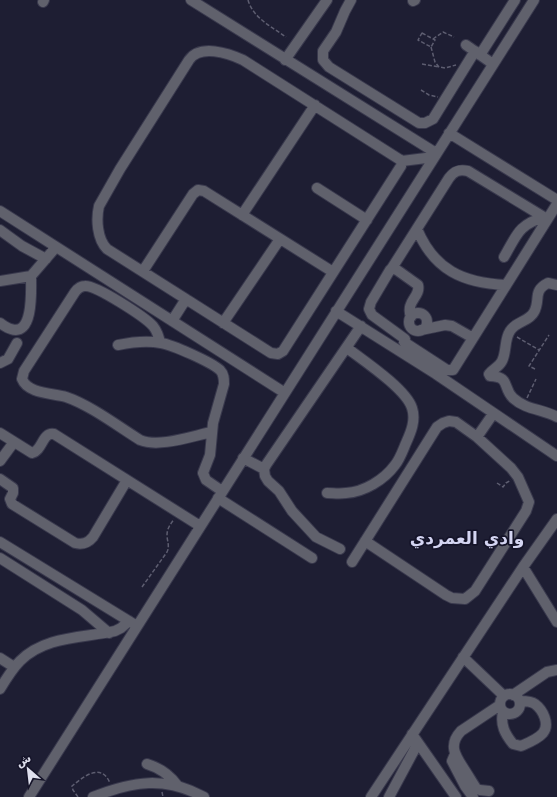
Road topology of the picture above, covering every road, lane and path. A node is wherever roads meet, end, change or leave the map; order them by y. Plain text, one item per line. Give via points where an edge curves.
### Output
1 (191, 0) edge
2 (248, 0) edge
3 (327, 0) edge
4 (352, 0) edge
5 (515, 0) edge
6 (534, 0) edge
7 (286, 37) dead end
8 (454, 37) dead end
9 (433, 39) junction
10 (466, 45) dead end
11 (431, 47) junction
12 (477, 53) junction
13 (285, 60) junction
14 (422, 64) dead end
15 (493, 64) junction
16 (439, 67) junction
17 (463, 69) junction
18 (421, 90) dead end
19 (443, 103) junction
20 (315, 105) junction
21 (449, 133) junction
22 (435, 155) junction
23 (402, 161) junction
24 (317, 188) dead end
25 (557, 200) edge
26 (557, 204) edge
27 (0, 210) edge
28 (242, 215) junction
29 (546, 218) junction
30 (367, 220) junction
31 (417, 229) junction
32 (0, 230) edge
33 (280, 239) junction
34 (56, 247) junction
35 (504, 257) dead end
36 (46, 259) junction
37 (392, 268) junction
38 (143, 271) junction
39 (333, 272) junction
40 (31, 276) junction
41 (0, 281) edge
42 (506, 285) junction
43 (557, 286) edge
44 (186, 299) junction
45 (336, 310) junction
46 (411, 317) junction
47 (172, 320) junction
48 (0, 323) edge
49 (223, 323) junction
50 (361, 326) junction
51 (417, 329) junction
52 (549, 335) dead end
53 (518, 337) dead end
54 (473, 338) junction
55 (17, 343) dead end
56 (160, 343) junction
57 (402, 344) junction
58 (118, 345) dead end
59 (347, 348) junction
60 (539, 350) junction
61 (0, 363) edge
62 (535, 369) dead end
63 (536, 380) dead end
64 (285, 393) junction
65 (523, 405) junction
66 (493, 414) junction
67 (557, 417) edge
68 (212, 432) junction
69 (0, 433) edge
70 (477, 437) junction
71 (14, 442) junction
72 (557, 456) edge
73 (243, 458) junction
74 (0, 461) edge
75 (264, 469) junction
76 (518, 477) junction
77 (0, 479) edge
78 (127, 480) junction
79 (497, 483) dead end
80 (327, 493) dead end
81 (220, 495) junction
82 (178, 512) junction
83 (557, 519) edge
84 (200, 526) junction
85 (365, 540) junction
86 (0, 542) edge
87 (340, 549) dead end
88 (0, 558) edge
89 (312, 558) dead end
90 (352, 562) dead end
91 (523, 567) junction
92 (142, 588) dead end
93 (557, 622) edge
94 (133, 623) junction
95 (109, 632) junction
96 (464, 657) junction
97 (0, 658) edge
98 (14, 667) junction
99 (557, 670) edge
100 (0, 689) edge
101 (508, 702) junction
102 (412, 734) junction
103 (418, 743) junction
104 (455, 754) junction
105 (147, 764) dead end
106 (177, 785) junction
107 (112, 790) junction
108 (489, 790) dead end
109 (29, 797) edge
110 (78, 797) edge
111 (93, 797) edge
112 (204, 797) edge
113 (371, 797) edge
114 (388, 797) edge
115 (456, 797) edge
116 (474, 797) edge

1 - 13 street
2 - 7 path via 259,18
3 - 13 street
4 - 19 street via 323,51 325,64 419,123 431,121
5 - 12 street
6 - 15 street
8 - 9 path via 441,32
9 - 11 path via 435,40
9 - 11 path via 422,33 418,40
10 - 12 street
11 - 16 path
12 - 15 street
12 - 17 street
13 - 22 street
14 - 16 path
15 - 21 street
16 - 17 path via 457,65
17 - 19 street
18 - 19 path via 440,97
20 - 23 street
20 - 28 street
20 - 38 street via 235,57 219,52 200,52 191,56 99,206 100,236 104,245
21 - 22 street
21 - 25 street
22 - 23 street
22 - 45 street
23 - 30 street
24 - 30 street
26 - 29 street
27 - 34 street
28 - 33 street
28 - 38 street via 202,190 195,191
29 - 31 street via 472,173 457,170
29 - 35 street via 523,226
29 - 42 street
30 - 39 street
31 - 37 street
31 - 42 street via 428,250 454,274 479,282
32 - 36 street
33 - 39 street
33 - 49 street
34 - 36 street
34 - 47 street
36 - 40 street
37 - 46 street via 418,284 419,290 410,304
37 - 57 street via 369,309
38 - 44 street
39 - 49 street via 281,353 271,353
40 - 41 street
40 - 48 street via 30,311 26,324 19,330 13,330
42 - 54 street
43 - 65 street via 548,283 540,288 534,314 511,330 501,361 489,374 500,377 510,394
44 - 47 street
44 - 49 street
45 - 50 street
45 - 64 street
46 - 51 street via 409,323
46 - 51 street via 416,313 422,313 428,321 426,327
47 - 64 street
50 - 57 street
50 - 59 street
51 - 54 street via 452,326
51 - 57 street
52 - 60 path
53 - 60 path
54 - 57 street via 451,371
55 - 61 street via 8,359
56 - 58 street via 146,341
56 - 68 street via 182,350 216,367 223,374 224,384
56 - 68 street via 158,334 147,320 104,294 88,286 80,286 24,370 22,379 27,386 34,389 79,402 146,443
57 - 66 street
59 - 75 street
59 - 80 street via 407,398 414,420 412,431 396,465 382,479 365,488 346,493
60 - 62 path via 529,366
63 - 65 path
64 - 73 street
65 - 67 street
66 - 70 street
66 - 72 street
68 - 81 street via 210,454 203,473
69 - 71 street
70 - 76 street
70 - 85 street via 456,422 449,421 437,427
71 - 74 street
71 - 78 street via 30,452 35,452 46,435 54,434
73 - 75 street
73 - 81 street
75 - 87 street via 268,482 279,491 311,533
76 - 79 path via 509,481 503,488
76 - 85 street via 529,502 526,511 475,591 465,598 452,598 446,595
77 - 78 street via 13,488 10,499 12,504 75,543 83,544 93,537
78 - 82 street
81 - 84 street
81 - 89 street
82 - 84 street
82 - 92 path via 168,529 167,552
83 - 91 street
84 - 94 street
85 - 90 street
86 - 94 street
88 - 95 street via 82,610
91 - 93 street
91 - 96 street
94 - 95 street
94 - 109 street
95 - 98 street via 44,645 27,654
96 - 101 street
96 - 102 street
97 - 98 street
98 - 100 street
99 - 101 street via 547,672
101 - 104 street via 461,731 453,747
102 - 103 street
102 - 113 street
103 - 114 street
103 - 115 street
104 - 108 street via 476,788
104 - 116 street via 452,761 454,767
105 - 106 street via 168,774
106 - 107 street via 144,783
106 - 112 street
107 - 110 path via 107,777 94,772 72,786
107 - 111 street

